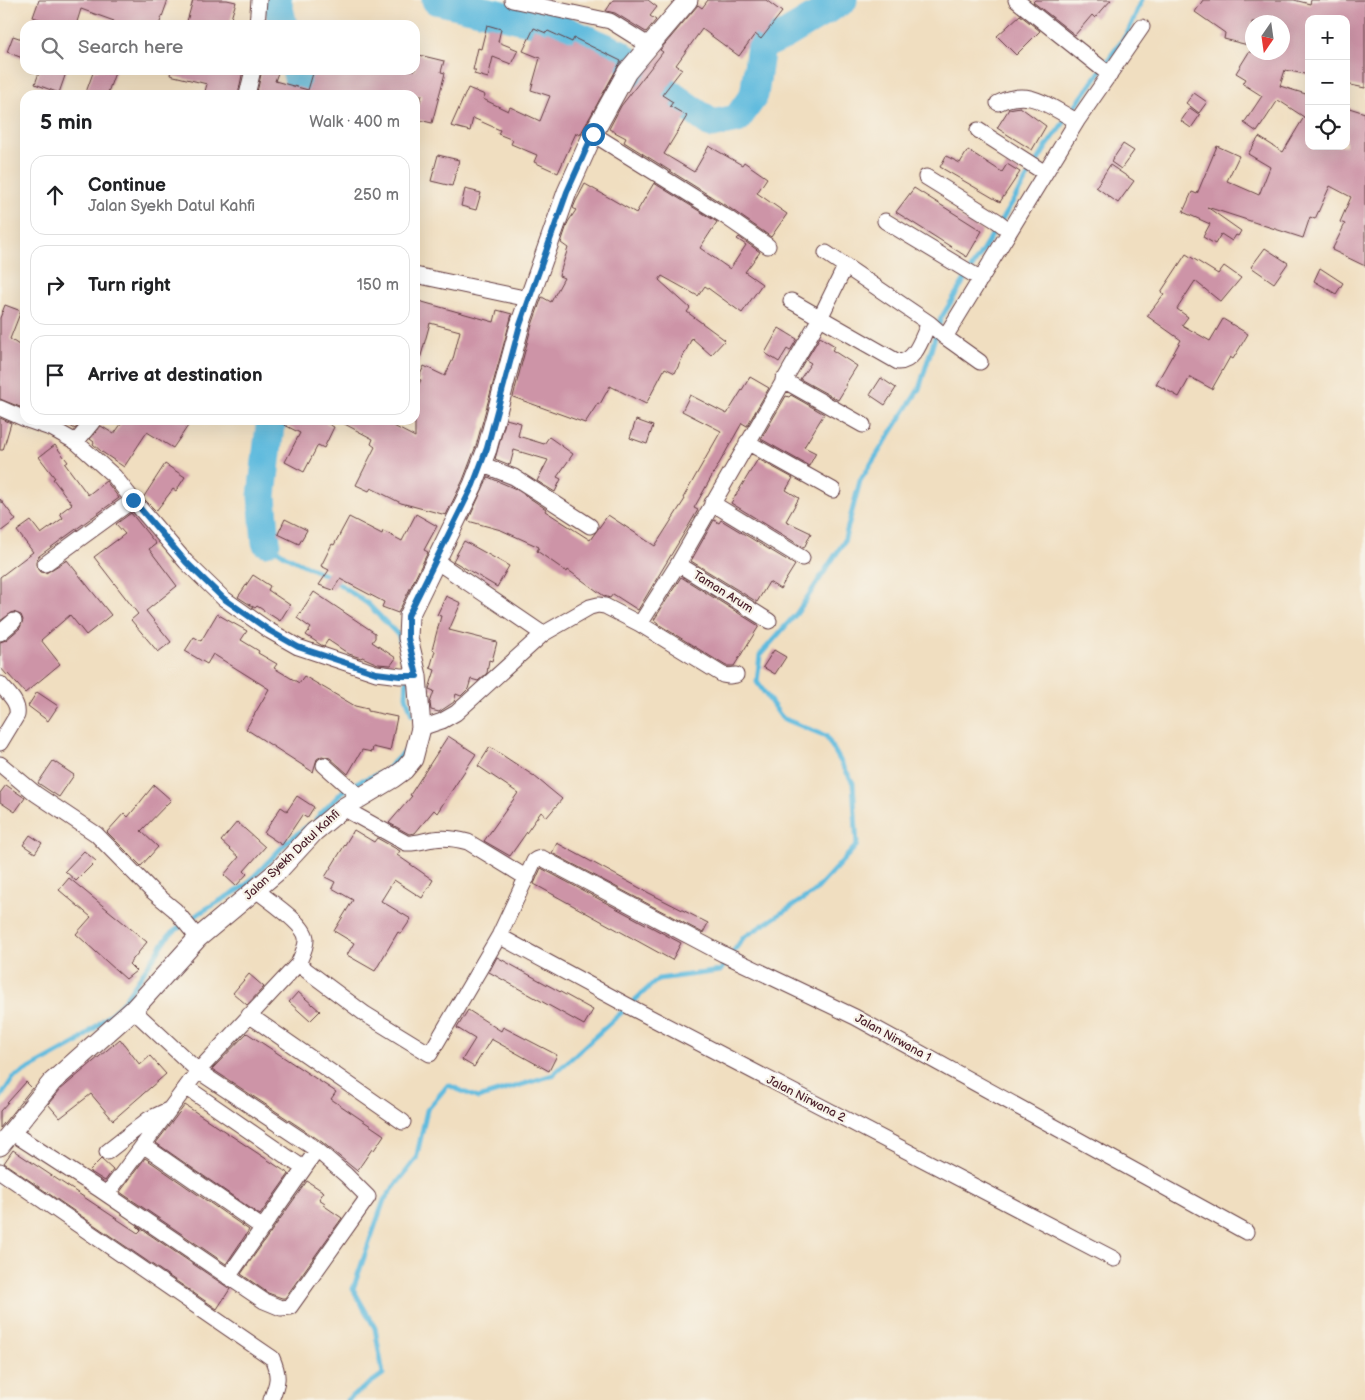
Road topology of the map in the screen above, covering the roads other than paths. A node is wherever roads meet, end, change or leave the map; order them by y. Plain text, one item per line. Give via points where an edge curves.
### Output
1 (260, 0) edge
2 (512, 0) edge
3 (688, 0) edge
4 (1016, 0) edge
5 (258, 20) edge
6 (1142, 27) dead end
7 (648, 48) junction
8 (1103, 70) junction
9 (252, 75) edge
10 (248, 90) edge
11 (998, 103) dead end
12 (1071, 118) junction
13 (978, 130) dead end
14 (593, 134) junction
15 (1035, 167) junction
16 (926, 177) dead end
17 (885, 221) dead end
18 (1004, 226) junction
19 (768, 246) dead end
20 (826, 252) dead end
21 (845, 267) junction
22 (973, 274) junction
23 (420, 277) edge
24 (529, 299) junction
25 (791, 301) dead end
26 (820, 318) junction
27 (938, 330) junction
28 (980, 362) dead end
29 (783, 380) junction
30 (0, 408) edge
31 (20, 417) edge
32 (40, 425) edge
33 (90, 425) edge
34 (863, 425) dead end
35 (76, 442) junction
36 (747, 442) junction
37 (481, 464) junction
38 (833, 490) dead end
39 (133, 500) junction
40 (712, 503) junction
41 (590, 526) dead end
42 (802, 558) dead end
43 (436, 561) junction
44 (45, 564) dead end
45 (678, 564) junction
46 (14, 621) dead end
47 (769, 621) dead end
48 (640, 624) junction
49 (0, 633) edge
50 (543, 634) junction
51 (736, 675) dead end
52 (410, 676) junction
53 (0, 684) edge
54 (421, 728) junction
55 (0, 743) edge
56 (0, 764) edge
57 (324, 765) dead end
58 (352, 790) junction
59 (343, 808) junction
60 (527, 878) junction
61 (256, 890) junction
62 (190, 928) junction
63 (499, 936) junction
64 (298, 964) junction
65 (133, 1010) junction
66 (249, 1015) junction
67 (198, 1071) junction
68 (186, 1087) junction
69 (169, 1109) junction
70 (403, 1122) dead end
71 (6, 1139) edge
72 (143, 1146) junction
73 (317, 1150) junction
74 (107, 1152) dead end
75 (304, 1168) junction
76 (0, 1171) edge
77 (107, 1194) junction
78 (262, 1228) junction
79 (1246, 1232) dead end
80 (1114, 1259) dead end
81 (228, 1278) junction
82 (271, 1400) edge

1 - 5 street
2 - 7 street via 610,21
3 - 7 street, Jalan Syekh Datul Kahfi
4 - 8 street
6 - 8 street
7 - 14 street, Jalan Syekh Datul Kahfi via 627,72
8 - 12 street
9 - 10 street
11 - 12 street via 1010,97 1026,96
12 - 15 street
13 - 15 street
14 - 19 street
14 - 24 street, Jalan Syekh Datul Kahfi via 567,192
15 - 18 street
16 - 18 street
17 - 22 street
18 - 22 street
20 - 21 street
21 - 26 street
21 - 27 street
22 - 27 street
23 - 24 street
24 - 37 street, Jalan Syekh Datul Kahfi
25 - 26 street
26 - 27 street via 898,362 913,354
26 - 29 street
27 - 28 street
29 - 34 street
29 - 36 street
30 - 31 street
32 - 35 street
33 - 35 street
35 - 39 street via 114,476
36 - 38 street
36 - 40 street
37 - 41 street via 514,477
37 - 43 street, Jalan Syekh Datul Kahfi
39 - 44 street
39 - 52 street via 186,562 223,598 270,631 298,647 376,673
40 - 42 street
40 - 45 street
43 - 50 street
43 - 52 street, Jalan Syekh Datul Kahfi via 408,616
45 - 47 street, Taman Arum
45 - 48 street
46 - 49 street
48 - 50 street via 598,605
48 - 51 street via 723,675
50 - 54 street via 456,713
52 - 54 street, Jalan Syekh Datul Kahfi
53 - 55 street via 15,702 18,715
54 - 58 street, Jalan Syekh Datul Kahfi via 413,759 404,770 393,778
56 - 62 street via 36,794 96,834 152,891 176,910
57 - 58 street
58 - 59 street, Jalan Syekh Datul Kahfi
59 - 60 street via 406,843 437,838 468,842
59 - 61 street, Jalan Syekh Datul Kahfi
60 - 63 street
60 - 79 street, Jalan Nirwana 1 via 534,861 542,858 730,957 855,1017
61 - 62 street, Jalan Syekh Datul Kahfi
61 - 64 street via 301,927 306,939
62 - 65 street, Jalan Syekh Datul Kahfi
63 - 64 street via 430,1054 364,1014
63 - 80 street, Jalan Nirwana 2
64 - 66 street
65 - 67 street
65 - 71 street, Jalan Syekh Datul Kahfi via 52,1082
66 - 67 street
66 - 70 street
67 - 68 street
67 - 73 street
68 - 69 street
68 - 75 street
69 - 72 street
69 - 74 street via 149,1119
71 - 77 street
72 - 77 street
72 - 78 street
73 - 75 street
73 - 81 street via 368,1197 357,1213 290,1307 273,1305
75 - 78 street
76 - 82 street via 272,1358 278,1370
77 - 81 street
78 - 81 street

